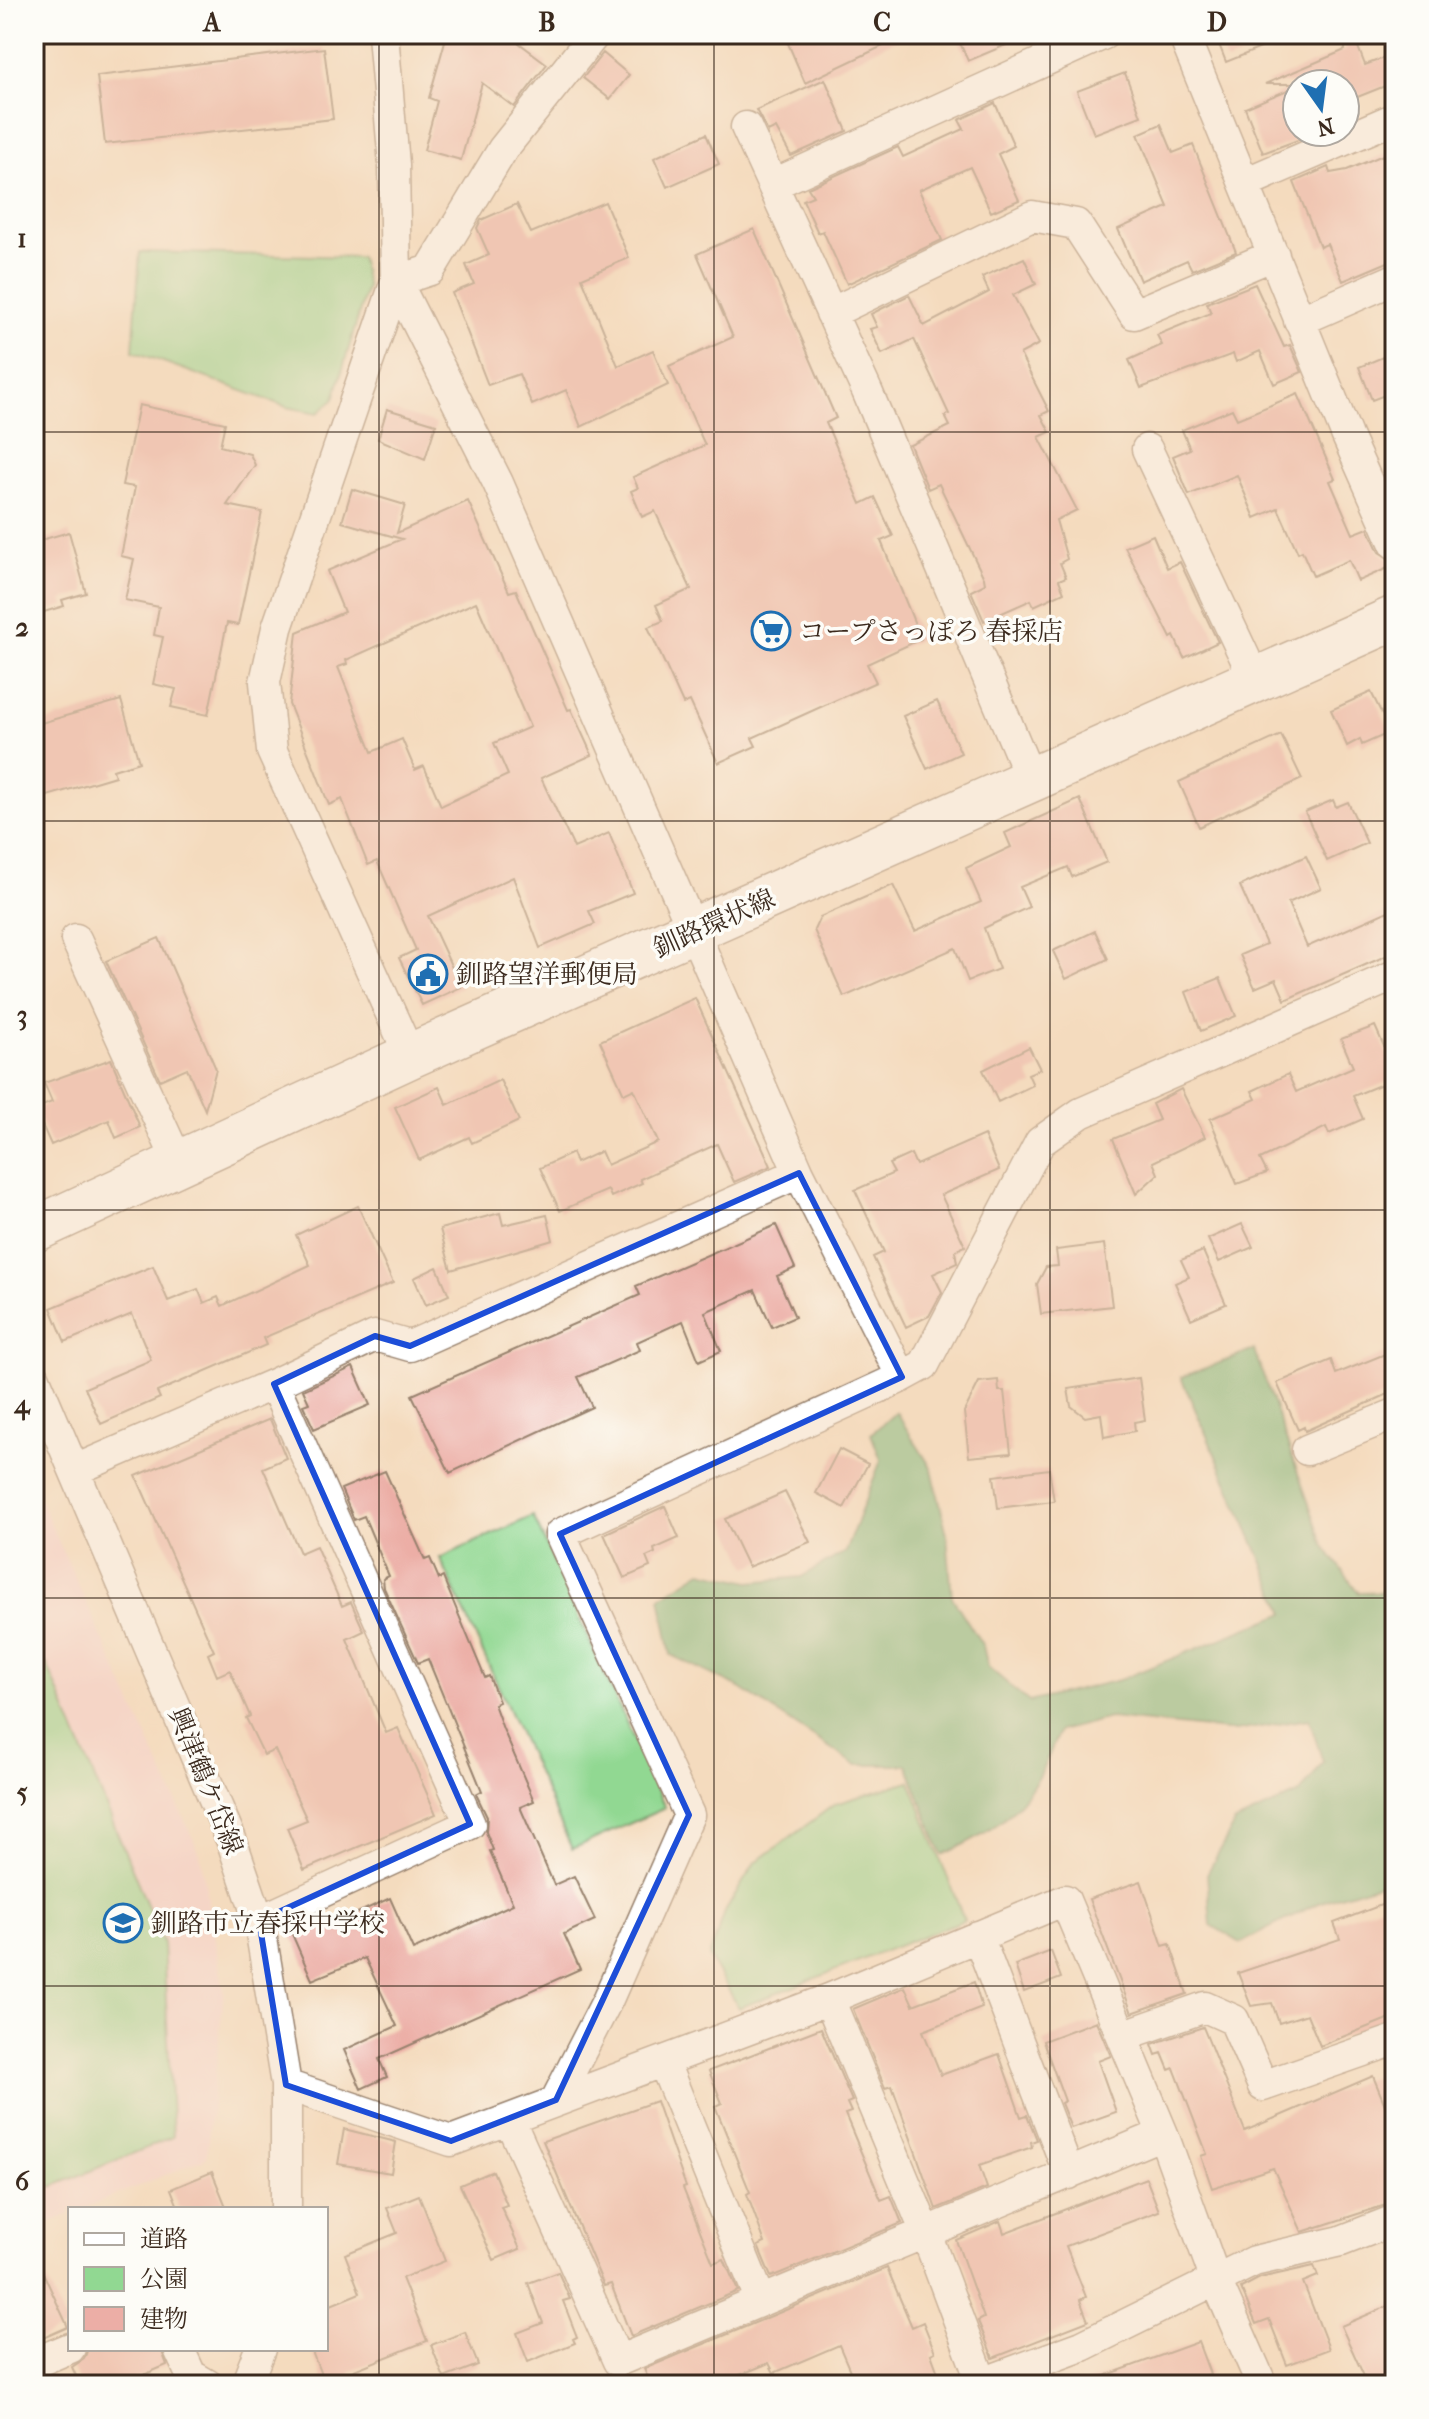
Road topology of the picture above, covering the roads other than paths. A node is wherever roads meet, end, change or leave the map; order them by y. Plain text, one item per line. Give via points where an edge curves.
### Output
1 (383, 34) edge
2 (595, 34) edge
3 (1104, 34) edge
4 (1183, 34) edge
5 (1395, 118) edge
6 (746, 127) dead end
7 (1245, 183) junction
8 (774, 184) junction
9 (1274, 255) junction
10 (1395, 279) edge
11 (396, 281) junction
12 (831, 313) junction
13 (1299, 321) junction
14 (1147, 449) dead end
15 (1395, 544) edge
16 (1395, 618) edge
17 (1255, 679) junction
18 (1031, 780) junction
19 (692, 933) junction
20 (76, 939) dead end
21 (1395, 975) edge
22 (410, 1056) junction
23 (179, 1164) junction
24 (799, 1173) junction
25 (34, 1230) edge
26 (34, 1376) edge
27 (902, 1377) junction
28 (274, 1384) junction
29 (1395, 1414) edge
30 (1307, 1450) dead end
31 (75, 1470) junction
32 (259, 1921) junction
33 (978, 1936) junction
34 (829, 1999) junction
35 (1122, 2036) junction
36 (1395, 2040) edge
37 (664, 2063) junction
38 (286, 2085) junction
39 (556, 2100) junction
40 (510, 2121) junction
41 (1163, 2134) junction
42 (1069, 2174) junction
43 (286, 2207) edge
44 (1395, 2220) edge
45 (926, 2233) junction
46 (1215, 2278) junction
47 (761, 2301) junction
48 (68, 2349) edge
49 (180, 2351) edge
50 (259, 2351) edge
51 (34, 2363) edge
52 (980, 2384) edge
53 (208, 2385) edge
54 (246, 2385) edge
55 (1262, 2385) edge

1 - 11 street via 394,165
2 - 11 street via 503,149 430,270
3 - 8 street
4 - 7 street
5 - 7 street
6 - 8 street
7 - 9 street
8 - 12 street
9 - 12 street via 1134,314 1076,224 1032,216
9 - 13 street
10 - 13 street
11 - 19 street via 498,483
11 - 22 street via 277,628 265,682 272,751
12 - 18 street
13 - 15 street
14 - 17 street
16 - 17 main road, 釧路環状線
17 - 18 main road, 釧路環状線
18 - 19 main road, 釧路環状線
19 - 22 main road, 釧路環状線
19 - 24 street
20 - 23 street
21 - 27 street via 1081,1113 1040,1142 924,1365
22 - 23 main road, 釧路環状線
23 - 25 main road, 釧路環状線
24 - 27 street
24 - 28 street via 410,1346 375,1336
26 - 31 street, 興津鶴ケ岱線
27 - 39 street via 560,1534 689,1815 608,1999
28 - 31 street
28 - 32 street via 470,1824
29 - 30 street
31 - 32 street, 興津鶴ケ岱線 via 231,1839
32 - 38 street, 興津鶴ケ岱線
33 - 34 street
33 - 35 street via 1065,1900
33 - 42 street
34 - 37 street
34 - 45 street
35 - 36 street via 1205,2007 1234,2020 1263,2086
35 - 41 street
37 - 39 street
37 - 47 street
38 - 40 street via 451,2141
38 - 43 street, 興津鶴ケ岱線
39 - 40 street
40 - 47 street via 618,2361
41 - 42 street
41 - 46 street
42 - 45 street
44 - 46 street via 1341,2241 1254,2261
45 - 47 street
45 - 52 street
46 - 52 street via 1082,2346
46 - 55 street
48 - 51 street
49 - 53 street via 191,2375
50 - 54 street

